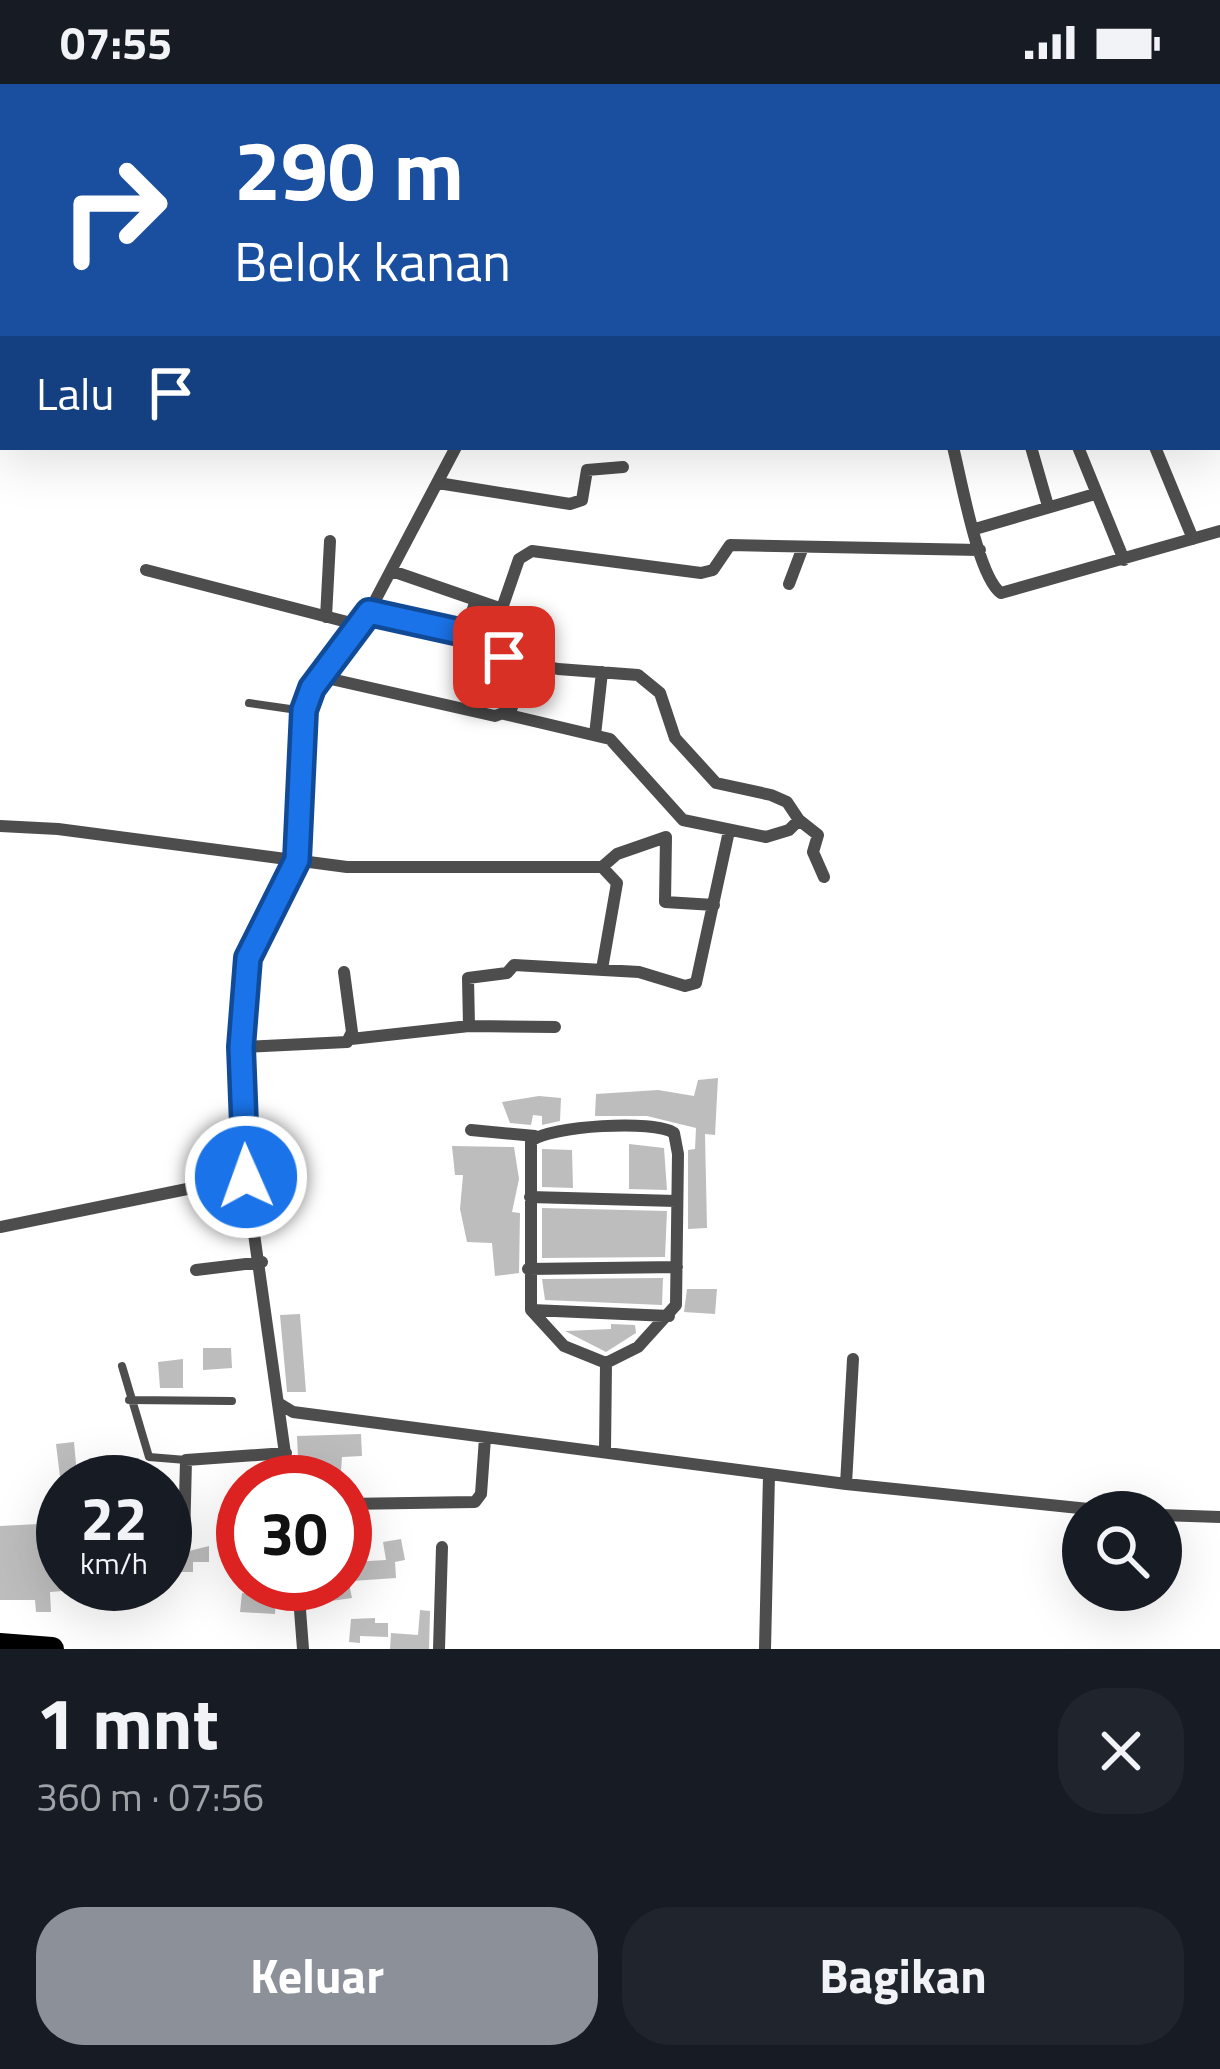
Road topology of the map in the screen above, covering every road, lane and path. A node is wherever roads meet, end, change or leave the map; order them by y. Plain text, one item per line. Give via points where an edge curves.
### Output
1 (454, 450) edge
2 (954, 450) edge
3 (1031, 450) edge
4 (1079, 450) edge
5 (1156, 450) edge
6 (623, 467) dead end
7 (438, 483) junction
8 (1095, 494) junction
9 (1048, 506) junction
10 (975, 529) junction
11 (1220, 531) edge
12 (1193, 539) junction
13 (330, 541) dead end
14 (803, 547) junction
15 (980, 550) junction
16 (1124, 560) junction
17 (146, 570) dead end
18 (392, 572) junction
19 (789, 584) dead end
20 (476, 600) junction
21 (502, 609) junction
22 (369, 612) junction
23 (326, 617) junction
24 (359, 625) junction
25 (464, 633) junction
26 (489, 646) junction
27 (504, 657) junction
28 (602, 672) junction
29 (322, 677) junction
30 (249, 703) dead end
31 (304, 710) junction
32 (504, 715) junction
33 (595, 735) junction
34 (800, 820) junction
35 (0, 826) edge
36 (729, 831) junction
37 (297, 860) junction
38 (602, 867) junction
39 (824, 877) dead end
40 (714, 905) junction
41 (602, 969) junction
42 (344, 972) dead end
43 (469, 1026) junction
44 (555, 1027) dead end
45 (351, 1039) junction
46 (241, 1047) junction
47 (471, 1130) dead end
48 (535, 1136) junction
49 (246, 1177) junction
50 (530, 1197) junction
51 (676, 1201) junction
52 (0, 1227) edge
53 (262, 1262) junction
54 (677, 1267) junction
55 (528, 1269) junction
56 (196, 1270) dead end
57 (531, 1310) junction
58 (669, 1316) junction
59 (853, 1359) dead end
60 (606, 1363) junction
61 (122, 1366) dead end
62 (129, 1400) junction
63 (232, 1401) dead end
64 (280, 1404) junction
65 (485, 1438) junction
66 (605, 1450) junction
67 (286, 1453) joint
68 (148, 1455) edge
69 (192, 1460) edge
70 (769, 1475) junction
71 (846, 1484) junction
72 (372, 1504) edge
73 (1062, 1506) edge
74 (1182, 1515) edge
75 (1220, 1517) edge
76 (442, 1547) dead end
77 (300, 1611) edge
78 (0, 1645) edge
79 (52, 1649) edge
80 (303, 1649) edge
81 (439, 1649) edge
82 (765, 1649) edge

1 - 7 street
2 - 10 street
3 - 9 street
4 - 8 street
5 - 12 street
6 - 7 street via 587,470 582,500 570,504
7 - 18 street
8 - 9 street
8 - 16 street
9 - 10 street
10 - 15 street
11 - 12 street
12 - 16 street
13 - 23 street
14 - 15 street
14 - 19 street
14 - 21 street via 730,545 701,573 532,550 519,559
15 - 16 street via 993,588 1007,594
17 - 23 street
18 - 20 street
18 - 22 street
20 - 21 street
20 - 25 street
21 - 26 street
22 - 24 street
22 - 25 street
23 - 24 street
24 - 29 street
25 - 26 street
26 - 27 street
27 - 28 street
27 - 32 street via 517,686
28 - 33 street
28 - 34 street via 626,671 651,683 675,738 716,783 787,802
29 - 31 street
29 - 32 street
30 - 31 lane
31 - 37 street
32 - 33 street
33 - 36 street via 616,745 682,820
34 - 36 street via 776,837
34 - 39 street via 818,835 813,852
35 - 37 street
36 - 40 street
37 - 38 street via 347,868
37 - 46 street via 248,958
38 - 40 street via 666,837 665,902
38 - 41 street via 617,884
40 - 41 street via 690,986
41 - 43 street via 521,964 471,976
42 - 45 street
43 - 44 street
43 - 45 street
45 - 46 street
46 - 49 street
47 - 48 street
48 - 50 street
48 - 51 street via 666,1127 678,1154
49 - 52 street
49 - 53 street
50 - 51 street
50 - 55 street
51 - 54 street
53 - 56 street
53 - 64 street
54 - 55 street
54 - 58 street
55 - 57 street
57 - 58 street
57 - 60 street via 565,1346
58 - 60 street via 638,1347
59 - 71 street
60 - 66 street
61 - 62 lane
62 - 63 lane
62 - 68 lane
64 - 65 street
64 - 67 street
65 - 66 street
65 - 72 street via 475,1502
66 - 70 street
67 - 69 street
70 - 71 street
70 - 82 street
71 - 73 street
74 - 75 street
76 - 81 street
77 - 80 street
78 - 79 highway

